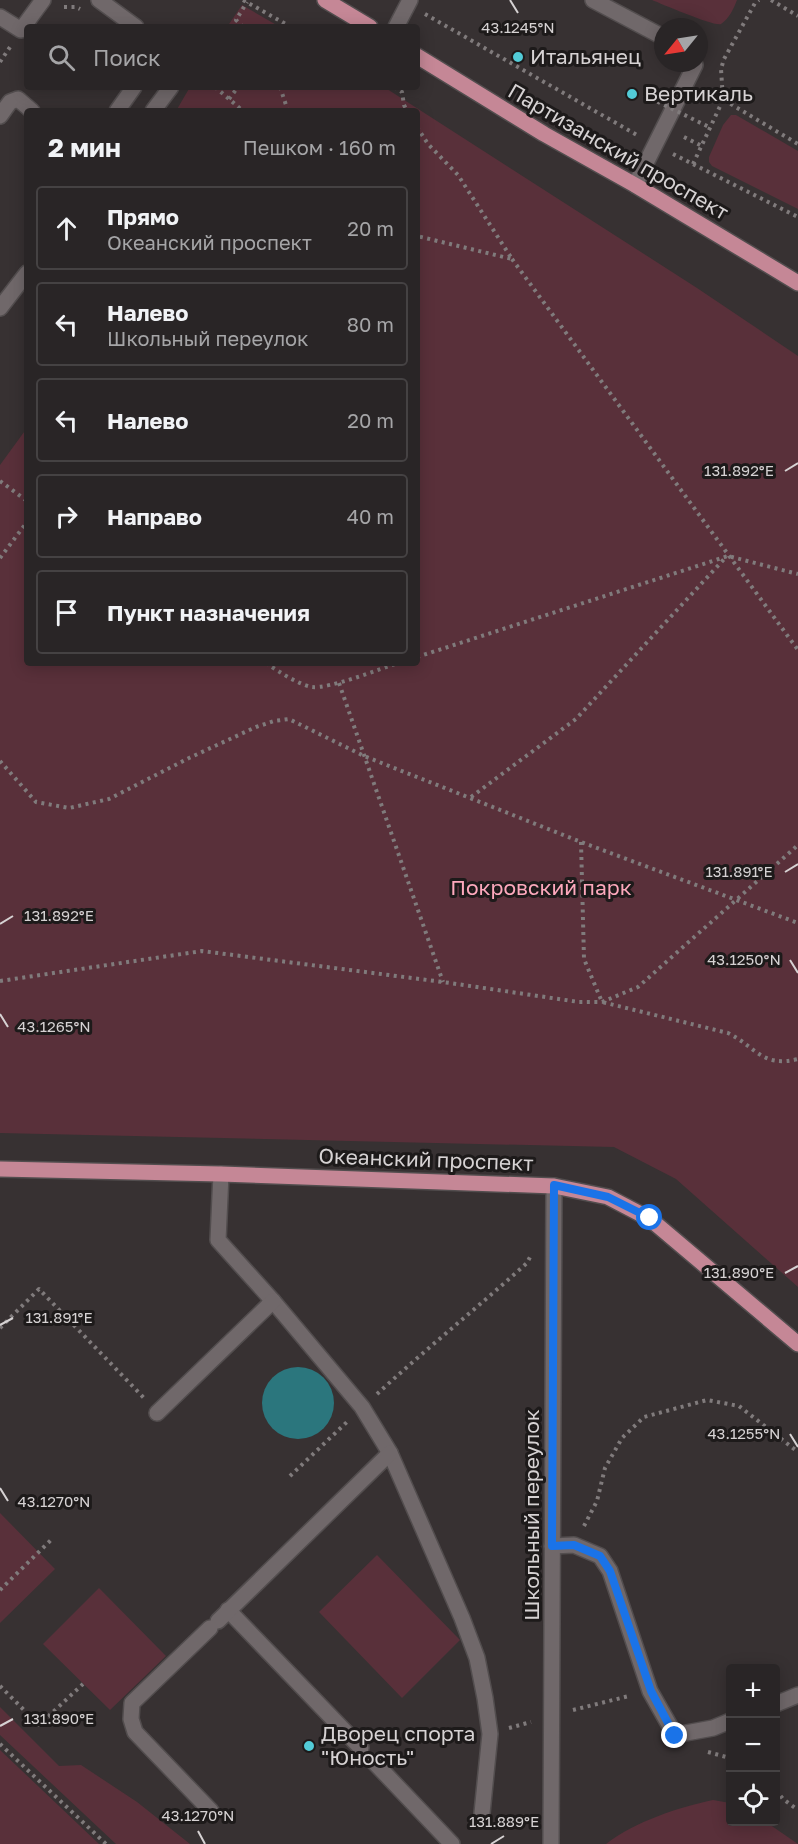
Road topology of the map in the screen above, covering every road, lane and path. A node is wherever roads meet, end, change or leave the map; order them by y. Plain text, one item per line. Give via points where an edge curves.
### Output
1 (43, 0) edge
2 (99, 0) edge
3 (326, 0) edge
4 (593, 0) edge
5 (759, 0) edge
6 (771, 0) edge
7 (245, 1) edge
8 (409, 2) edge
9 (88, 15) dead end
10 (798, 15) edge
11 (0, 17) edge
12 (25, 24) edge
13 (131, 24) edge
14 (240, 24) edge
15 (286, 24) edge
16 (365, 24) edge
17 (398, 24) edge
18 (24, 26) edge
19 (654, 32) edge
20 (420, 58) edge
21 (692, 72) edge
22 (132, 90) edge
23 (169, 90) edge
24 (219, 90) edge
25 (236, 90) edge
26 (281, 90) edge
27 (399, 90) edge
28 (644, 95) dead end
29 (230, 99) junction
30 (723, 100) junction
31 (28, 108) edge
32 (119, 108) edge
33 (155, 108) edge
34 (240, 108) edge
35 (287, 108) edge
36 (406, 108) edge
37 (0, 116) edge
38 (711, 128) junction
39 (420, 132) edge
40 (798, 144) edge
41 (655, 145) junction
42 (693, 164) junction
43 (635, 185) junction
44 (798, 217) edge
45 (420, 237) edge
46 (512, 259) junction
47 (24, 277) edge
48 (798, 283) edge
49 (0, 308) edge
50 (0, 481) edge
51 (24, 499) edge
52 (24, 526) edge
53 (728, 556) junction
54 (0, 558) edge
55 (798, 574) edge
56 (798, 651) edge
57 (420, 656) edge
58 (270, 666) edge
59 (389, 666) edge
60 (339, 682) junction
61 (364, 756) junction
62 (0, 761) edge
63 (471, 797) junction
64 (581, 842) junction
65 (798, 845) edge
66 (738, 900) junction
67 (798, 923) edge
68 (0, 981) edge
69 (443, 982) junction
70 (602, 1002) junction
71 (798, 1059) edge
72 (0, 1168) edge
73 (221, 1174) junction
74 (554, 1185) junction
75 (532, 1253) dead end
76 (273, 1301) junction
77 (0, 1328) edge
78 (798, 1344) edge
79 (412, 1362) dead end
80 (157, 1413) joint
81 (798, 1452) edge
82 (390, 1453) junction
83 (51, 1540) dead end
84 (574, 1545) junction
85 (552, 1546) junction
86 (0, 1590) edge
87 (218, 1620) junction
88 (83, 1684) dead end
89 (0, 1686) edge
90 (798, 1695) edge
91 (780, 1702) edge
92 (726, 1723) edge
93 (0, 1744) edge
94 (361, 1748) dead end
95 (374, 1762) dead end
96 (780, 1795) edge
97 (798, 1810) edge
98 (212, 1811) dead end
99 (482, 1813) dead end
100 (106, 1844) edge
101 (452, 1844) edge
102 (551, 1844) edge

1 - 9 path via 58,8 76,7
1 - 12 street
2 - 13 street
3 - 16 main road
4 - 19 street
5 - 30 path via 720,69
6 - 10 path
7 - 14 path via 236,20
7 - 15 path
8 - 17 street
8 - 41 path
11 - 18 street via 21,30
20 - 43 main road, Партизанский проспект
21 - 41 street
22 - 32 street
23 - 33 street
24 - 29 path
25 - 29 path
26 - 35 path
27 - 36 path
28 - 38 path, bridge
29 - 34 path
30 - 38 path
30 - 40 path
31 - 37 street via 14,100
38 - 42 path
39 - 46 path via 458,175
41 - 42 path
41 - 43 street
42 - 44 path
43 - 48 main road, Партизанский проспект
45 - 46 path
46 - 53 path
47 - 49 street
50 - 51 path
52 - 54 path
53 - 55 path
53 - 56 path
53 - 57 path
53 - 63 path via 576,719
58 - 60 path via 312,687
59 - 60 path
60 - 61 path
61 - 62 path via 289,719 273,721 109,799 69,808 36,802
61 - 63 path
61 - 69 path
63 - 64 path
64 - 66 path
64 - 70 path via 584,959
65 - 66 path
66 - 67 path
66 - 70 path via 638,987
68 - 69 path via 202,951
69 - 70 path
70 - 71 path via 728,1033 764,1058 784,1063
72 - 73 main road, Океанский проспект
73 - 74 main road, Океанский проспект
73 - 76 street via 218,1240
74 - 78 main road, Океанский проспект via 608,1197 650,1218
74 - 85 street, Школьный переулок
75 - 79 path via 518,1271
76 - 80 street
76 - 82 street via 362,1407
77 - 80 path via 39,1289
81 - 84 path via 739,1406 707,1401 644,1417 622,1438 605,1468 597,1501
82 - 87 street
82 - 99 street via 477,1658 490,1734
83 - 86 path
84 - 85 street
84 - 92 street via 600,1556 610,1571 651,1691 675,1736
85 - 102 street, Школьный переулок
87 - 94 street
87 - 98 street via 132,1703 131,1719 135,1732
88 - 89 path via 39,1725
90 - 91 street
93 - 100 path
95 - 101 street
96 - 97 path

